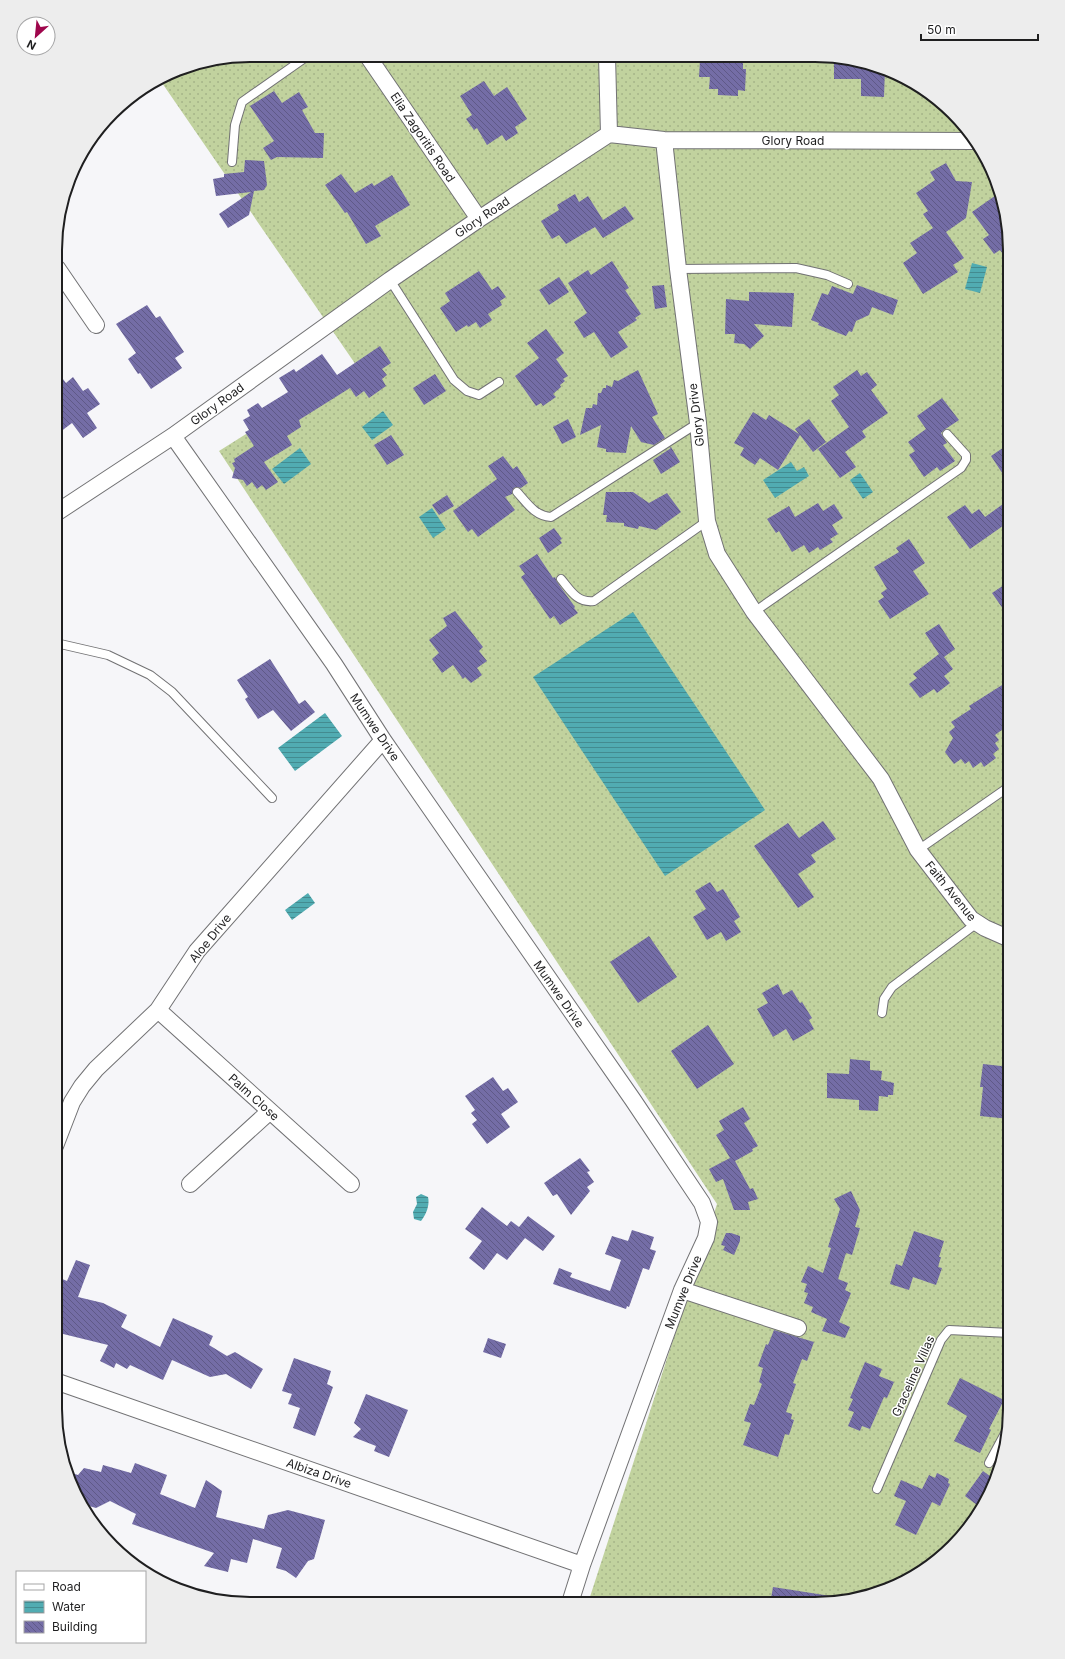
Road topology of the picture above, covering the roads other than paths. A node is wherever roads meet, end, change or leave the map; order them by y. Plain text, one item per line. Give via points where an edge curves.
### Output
1 (299, 62) edge
2 (372, 62) edge
3 (607, 62) edge
4 (609, 134) junction
5 (664, 140) junction
6 (967, 140) edge
7 (232, 162) dead end
8 (479, 219) junction
9 (678, 269) junction
10 (62, 275) edge
11 (390, 280) junction
12 (848, 284) dead end
13 (96, 325) dead end
14 (500, 382) dead end
15 (698, 423) junction
16 (947, 434) dead end
17 (173, 436) junction
18 (518, 492) dead end
19 (62, 508) edge
20 (707, 521) junction
21 (561, 579) dead end
22 (754, 612) junction
23 (62, 644) edge
24 (794, 666) joint
25 (383, 740) junction
26 (1003, 791) edge
27 (272, 798) dead end
28 (918, 850) junction
29 (977, 923) junction
30 (1003, 936) edge
31 (158, 1010) junction
32 (882, 1014) dead end
33 (270, 1111) junction
34 (62, 1128) edge
35 (190, 1184) dead end
36 (351, 1184) dead end
37 (682, 1290) junction
38 (798, 1328) dead end
39 (1003, 1332) edge
40 (62, 1383) edge
41 (999, 1444) edge
42 (989, 1463) dead end
43 (877, 1488) dead end
44 (582, 1565) junction
45 (572, 1597) edge

1 - 7 lane via 242,102 236,125
2 - 8 street, Elia Zagoritis Road
3 - 4 street
4 - 5 street, Glory Road
4 - 8 street, Glory Road
5 - 6 street, Glory Road
5 - 9 street, Glory Drive
8 - 11 street, Glory Road
9 - 12 lane via 796,268 827,275
9 - 15 street, Glory Drive
10 - 13 street
11 - 14 lane via 454,380 467,391 479,395
11 - 17 street, Glory Road
15 - 18 lane via 551,517 537,514
15 - 20 street, Glory Drive
16 - 22 lane via 966,455 961,468
17 - 19 street, Glory Road
17 - 25 street, Mumwe Drive via 334,664
20 - 21 lane via 594,601 586,602 575,597
20 - 22 street, Glory Drive via 717,554
22 - 24 street, Glory Drive
23 - 27 lane via 108,655 150,675 172,692
24 - 28 street, Faith Avenue via 881,779
25 - 31 street, Aloe Drive via 197,951
25 - 37 street, Mumwe Drive via 702,1203 709,1222 706,1238
26 - 28 lane
28 - 29 street, Faith Avenue via 971,919
29 - 30 street, Faith Avenue
29 - 32 lane via 892,987 884,999
31 - 33 street, Palm Close
31 - 34 street, Aloe Drive via 96,1069 82,1086 72,1102
33 - 35 street
33 - 36 street, Palm Close
37 - 38 street
37 - 44 street, Mumwe Drive
39 - 43 lane, Graceline Villas via 949,1330 941,1340
40 - 44 street, Albiza Drive
41 - 42 lane
44 - 45 street, Mumwe Drive

